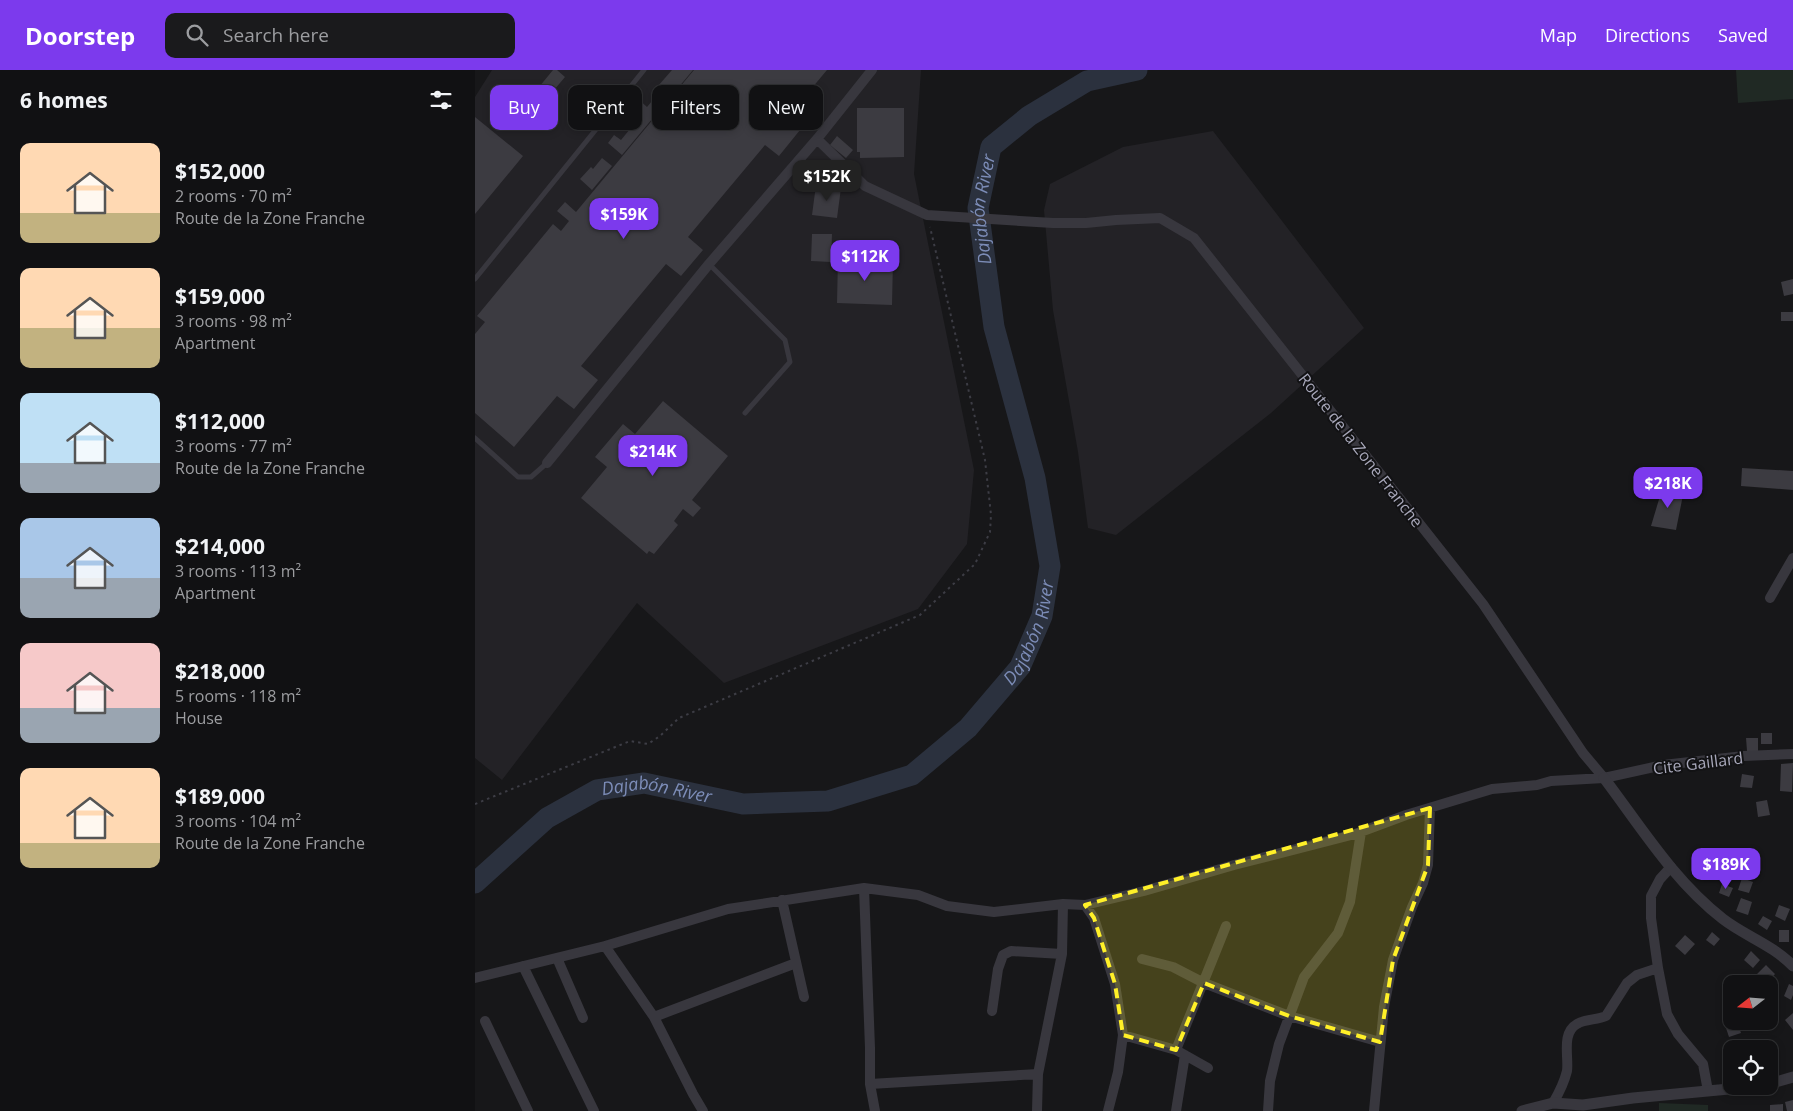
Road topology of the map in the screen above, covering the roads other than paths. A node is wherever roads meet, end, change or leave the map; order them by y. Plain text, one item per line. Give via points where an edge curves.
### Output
1 (644, 70) edge
2 (872, 70) edge
3 (817, 139) junction
4 (709, 264) junction
5 (475, 279) edge
6 (745, 413) dead end
7 (475, 438) edge
8 (547, 463) joint
9 (1793, 558) edge
10 (1770, 598) dead end
11 (1793, 754) edge
12 (1604, 778) junction
13 (1430, 808) junction
14 (1361, 832) junction
15 (1671, 867) junction
16 (864, 888) junction
17 (782, 900) junction
18 (1063, 904) junction
19 (1085, 905) junction
20 (1226, 926) dead end
21 (605, 946) junction
22 (1062, 954) junction
23 (557, 958) junction
24 (1142, 959) dead end
25 (796, 963) junction
26 (523, 966) junction
27 (1793, 966) edge
28 (1659, 968) junction
29 (475, 978) edge
30 (1205, 982) junction
31 (804, 997) dead end
32 (992, 1011) dead end
33 (1289, 1016) junction
34 (654, 1017) junction
35 (583, 1018) dead end
36 (485, 1021) dead end
37 (1123, 1035) junction
38 (1380, 1042) junction
39 (1181, 1052) junction
40 (1208, 1068) dead end
41 (1038, 1074) junction
42 (1793, 1077) edge
43 (1778, 1081) edge
44 (870, 1084) junction
45 (1723, 1090) edge
46 (1708, 1092) junction
47 (1553, 1104) junction
48 (528, 1111) edge
49 (594, 1111) edge
50 (703, 1111) edge
51 (875, 1111) edge
52 (1037, 1111) edge
53 (1108, 1111) edge
54 (1176, 1111) edge
55 (1267, 1111) edge
56 (1374, 1111) edge
57 (1522, 1111) edge

1 - 5 lane
2 - 3 street
3 - 4 street
3 - 12 street, Route de la Zone Franche via 865,186 932,216 1086,224 1160,218 1194,238 1483,604 1583,753
4 - 6 lane via 785,340 790,362
4 - 8 street
7 - 8 lane via 518,477 531,477
9 - 10 street
11 - 12 street, Cite Gaillard via 1744,756 1663,766
12 - 13 street, Cite Gaillard via 1551,781 1492,790
12 - 15 street, Route de la Zone Franche
13 - 14 street, Cite Gaillard
13 - 38 street via 1428,865 1393,960
14 - 19 street, Cite Gaillard
14 - 33 street via 1347,910 1338,933 1304,977
15 - 27 street, Route de la Zone Franche via 1724,920 1783,955
15 - 28 street via 1651,896
16 - 17 street, Cite Gaillard
16 - 18 street, Cite Gaillard via 918,895 947,906 994,912
16 - 44 street
17 - 21 street, Cite Gaillard via 727,909
17 - 25 street
18 - 19 street, Cite Gaillard
18 - 22 street
19 - 37 street via 1094,918 1115,984
20 - 30 street
21 - 23 street, Cite Gaillard
21 - 34 street
22 - 32 street via 1011,952 1003,955
22 - 41 street
23 - 26 street, Cite Gaillard
23 - 35 street
24 - 30 street
25 - 31 street
25 - 34 street
26 - 29 street, Cite Gaillard
26 - 49 street
28 - 46 street via 1667,1014 1678,1034 1703,1064
28 - 47 street via 1637,976 1627,984 1606,1016 1577,1024 1570,1030 1567,1070
30 - 33 street
30 - 39 street
33 - 38 street
33 - 55 street via 1270,1081
34 - 50 street
36 - 48 street
37 - 39 street
37 - 53 street
38 - 56 street
39 - 40 street
39 - 54 street
41 - 44 street
41 - 52 street
42 - 43 street
44 - 51 street
45 - 46 street
46 - 47 street via 1588,1104
47 - 57 street

